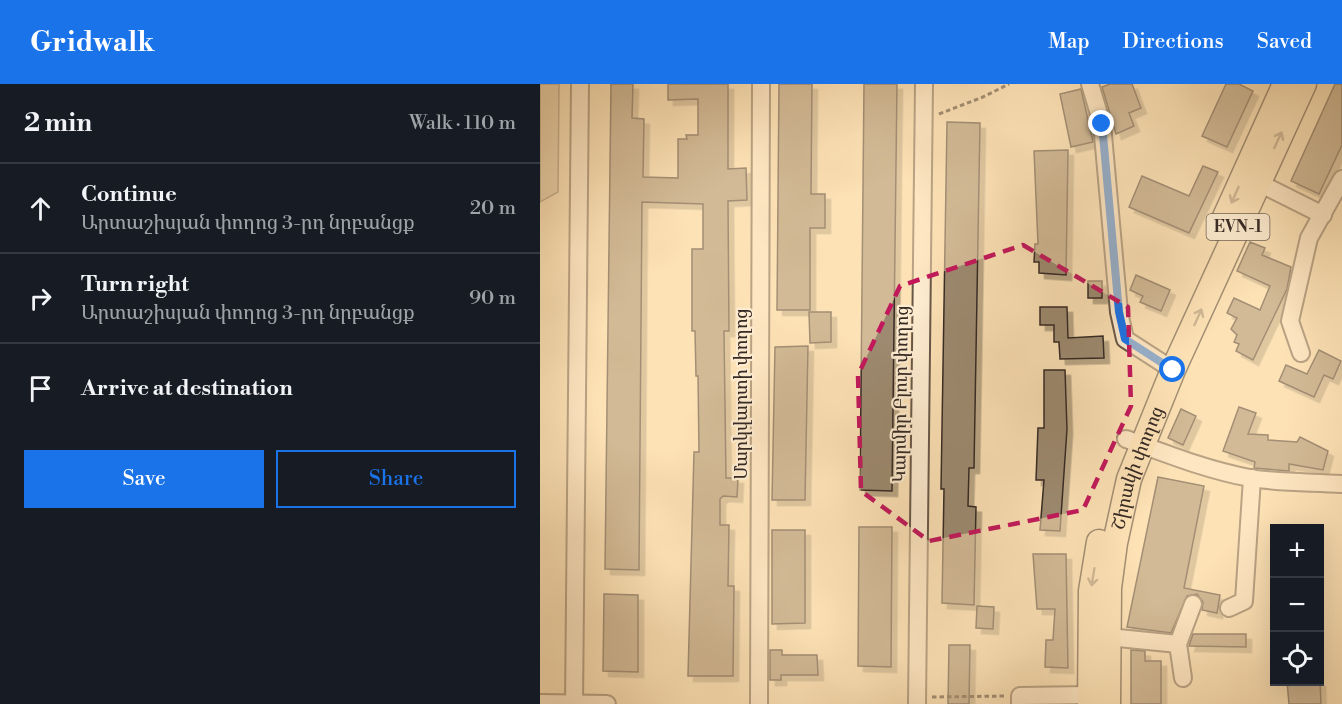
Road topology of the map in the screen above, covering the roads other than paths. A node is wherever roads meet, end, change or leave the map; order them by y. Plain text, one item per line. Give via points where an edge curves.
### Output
1 (580, 84) edge
2 (761, 84) edge
3 (924, 84) edge
4 (1090, 84) edge
5 (1285, 84) edge
6 (1304, 84) edge
7 (1342, 179) edge
8 (1258, 183) junction
9 (1323, 215) junction
10 (1301, 353) dead end
11 (1166, 366) junction
12 (1134, 442) junction
13 (1252, 478) junction
14 (1342, 484) edge
15 (1193, 604) dead end
16 (1229, 608) dead end
17 (1108, 637) junction
18 (1178, 644) junction
19 (1183, 678) dead end
20 (1020, 700) edge
21 (1096, 701) edge
22 (540, 703) edge
23 (574, 704) edge
24 (607, 704) edge
25 (759, 704) edge
26 (917, 704) edge

1 - 23 street
2 - 25 street, Մարկվարտի փողոց
3 - 26 street, Կարմիր Բլուր փողոց
4 - 11 street via 1102,124 1119,312 1125,339
5 -> 11 highway, Շիրակի փողոց / EVN-1
8 -> 6 highway, Շիրակի փողոց / EVN-1
7 - 9 street
8 - 9 street
11 -> 8 highway, Շիրակի փողոց / EVN-1
9 - 10 street via 1309,238 1290,321
11 - 12 highway, Շիրակի փողոց / EVN-1
12 - 13 street via 1183,461
12 - 17 highway, Շիրակի փողոց / EVN-1 via 1109,588
12 -> 21 highway, Շիրակի փողոց / EVN-1 via 1112,478 1091,591
13 - 14 street
13 - 16 street via 1244,601
15 - 18 street
17 - 18 street
17 - 21 highway, Շիրակի փողոց / EVN-1
18 - 19 street
20 - 21 street
22 - 23 street
23 - 24 street

